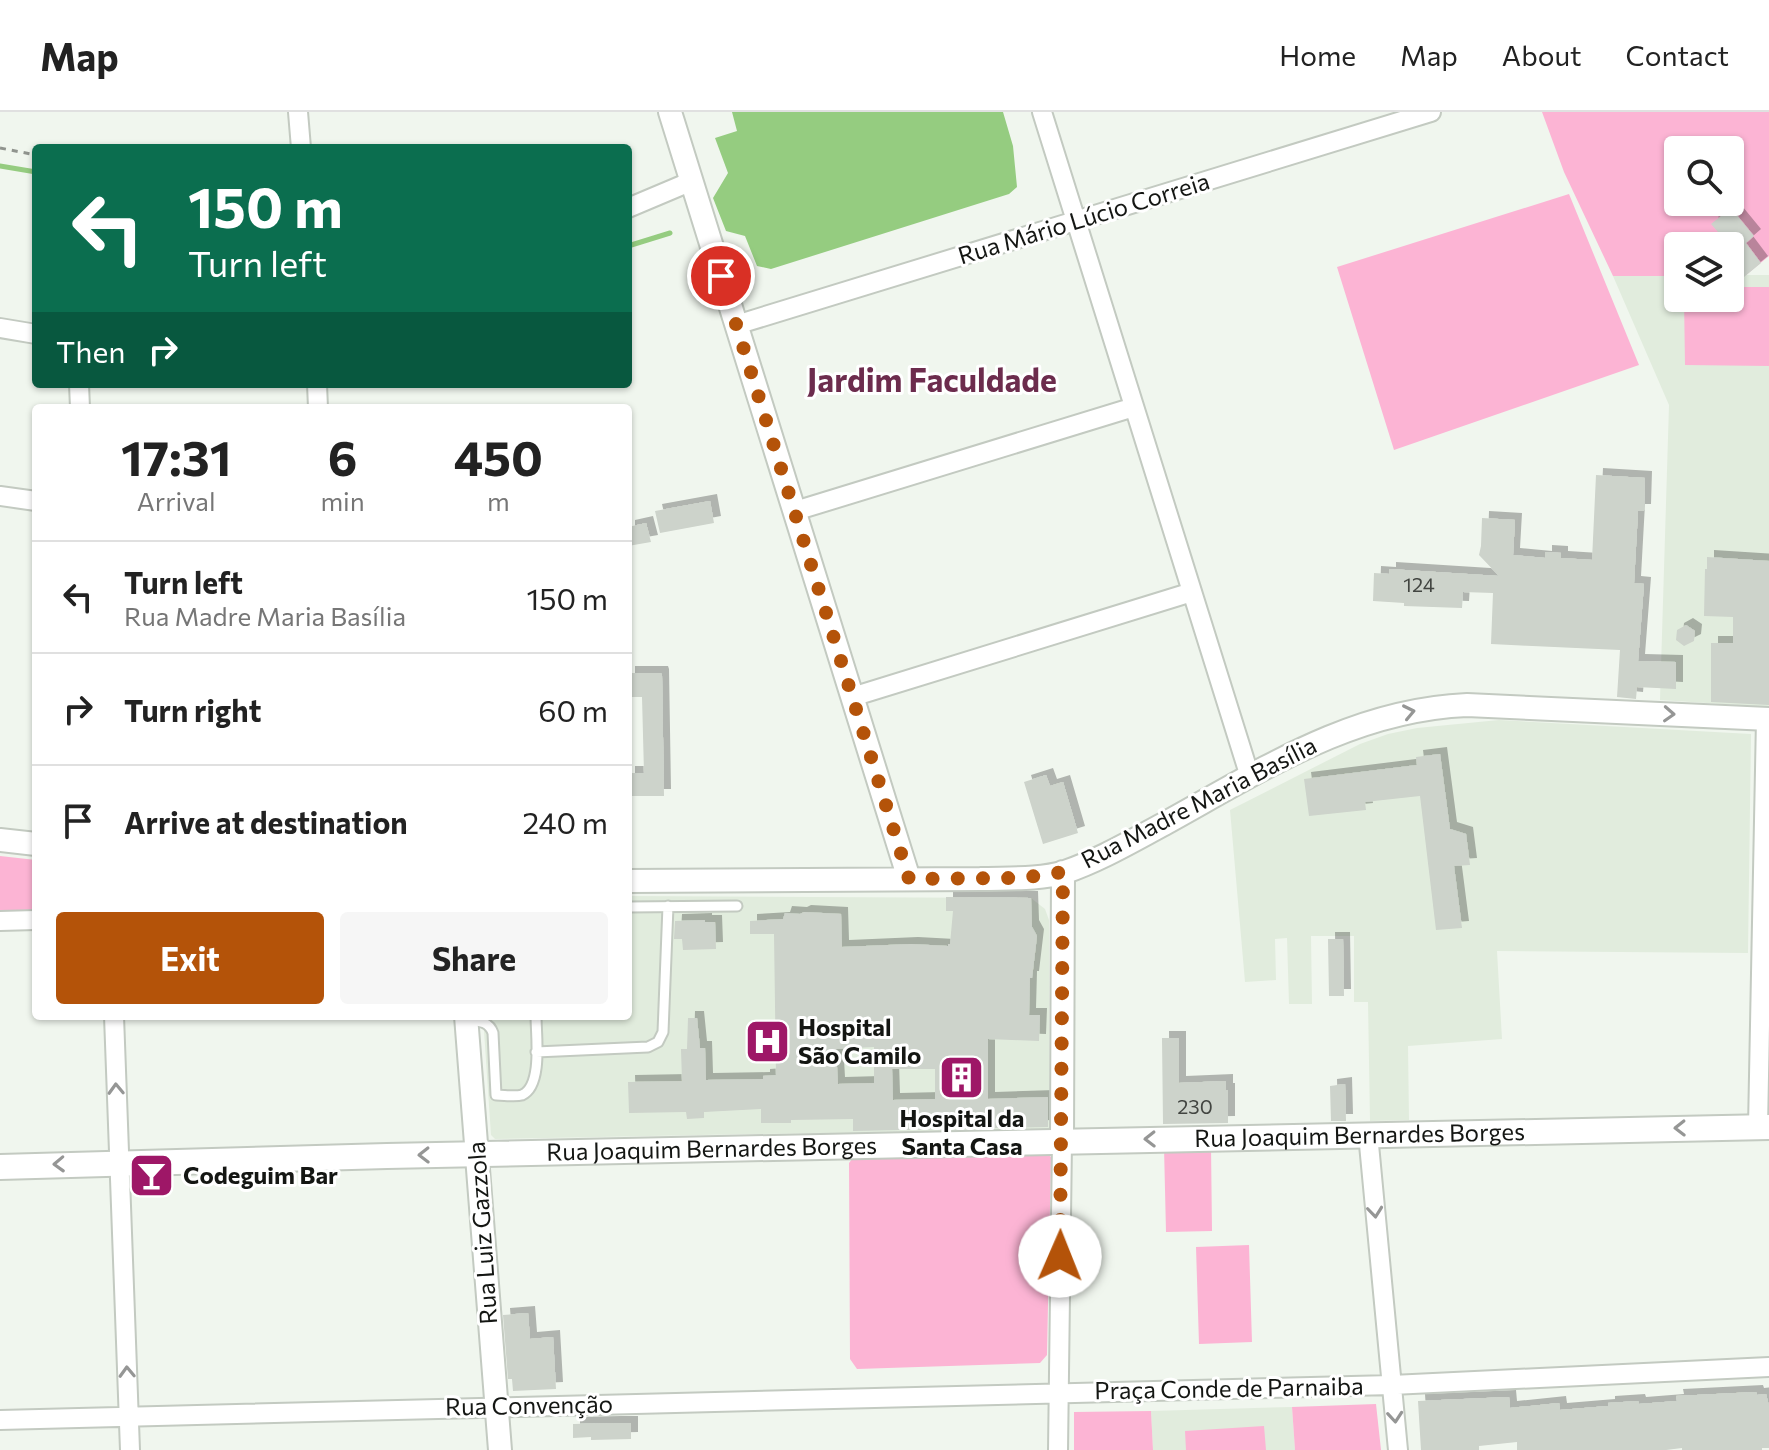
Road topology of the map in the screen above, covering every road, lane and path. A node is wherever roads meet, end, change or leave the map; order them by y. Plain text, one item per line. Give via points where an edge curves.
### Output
1 (298, 112) edge
2 (670, 112) edge
3 (1042, 112) edge
4 (1418, 114) edge
5 (301, 144) edge
6 (0, 148) edge
7 (32, 154) edge
8 (692, 181) junction
9 (632, 206) edge
10 (1077, 221) junction
11 (736, 325) junction
12 (0, 328) edge
13 (32, 333) edge
14 (1134, 407) junction
15 (0, 496) edge
16 (32, 500) edge
17 (795, 511) junction
18 (1192, 592) junction
19 (852, 697) junction
20 (1768, 719) edge
21 (1767, 762) edge
22 (1250, 777) junction
23 (0, 840) edge
24 (32, 844) edge
25 (1063, 872) junction
26 (909, 879) junction
27 (632, 881) edge
28 (668, 906) junction
29 (737, 906) dead end
30 (632, 907) edge
31 (32, 920) edge
32 (0, 921) edge
33 (114, 1020) edge
34 (466, 1020) edge
35 (475, 1020) edge
36 (536, 1020) edge
37 (536, 1052) junction
38 (496, 1095) junction
39 (472, 1097) junction
40 (1764, 1099) edge
41 (1764, 1127) edge
42 (1368, 1134) junction
43 (1062, 1141) junction
44 (477, 1154) junction
45 (119, 1162) junction
46 (0, 1167) edge
47 (1769, 1367) edge
48 (1392, 1385) junction
49 (1059, 1393) junction
50 (496, 1406) junction
51 (129, 1415) junction
52 (0, 1420) edge
53 (130, 1450) edge
54 (500, 1450) edge
55 (1058, 1450) edge
56 (1398, 1450) edge

1 - 5 street
2 - 8 street
3 - 10 street
4 - 10 street, Rua Mário Lúcio Correia
6 - 7 path
8 - 9 street
8 - 11 street
10 - 11 street, Rua Mário Lúcio Correia
10 - 14 street
11 - 17 street
12 - 13 street
14 - 17 street
14 - 18 street
15 - 16 street
17 - 19 street
18 - 19 street
18 - 22 street
19 - 26 street
20 - 21 street
22 -> 20 street, Rua Madre Maria Basília via 1335,734 1435,706
21 - 40 street
22 - 25 street, Rua Madre Maria Basília
23 - 24 street
25 - 26 street, Rua Madre Maria Basília via 1022,878
25 - 43 street
26 - 27 street, Rua Madre Maria Basília
28 - 29 lane
28 - 30 lane
28 - 37 lane via 663,1032 658,1042 648,1047
31 - 32 street
45 -> 33 street
34 - 39 street, Rua Luiz Gazzola
35 - 38 lane via 491,1028
36 - 37 lane
37 - 38 lane via 531,1088 520,1096
38 - 39 lane
39 - 44 street, Rua Luiz Gazzola
40 - 41 street
41 -> 42 main road, Rua Joaquim Bernardes Borges
42 -> 43 main road, Rua Joaquim Bernardes Borges
42 -> 48 street
43 - 44 main road, Rua Joaquim Bernardes Borges
43 - 49 street
44 -> 45 main road, Rua Joaquim Bernardes Borges
44 - 50 street, Rua Luiz Gazzola
45 -> 46 main road, Rua Joaquim Bernardes Borges
51 -> 45 street
47 - 48 street
48 - 49 street, Praça Conde de Parnaiba
48 -> 56 street, Praça Conde de Parnaiba
49 - 50 street, Rua Convenção
49 - 55 street, Praça Conde de Parnaiba
50 - 51 street, Rua Convenção
50 - 54 street, Rua Luiz Gazzola
51 - 52 street, Rua Convenção
51 - 53 street

